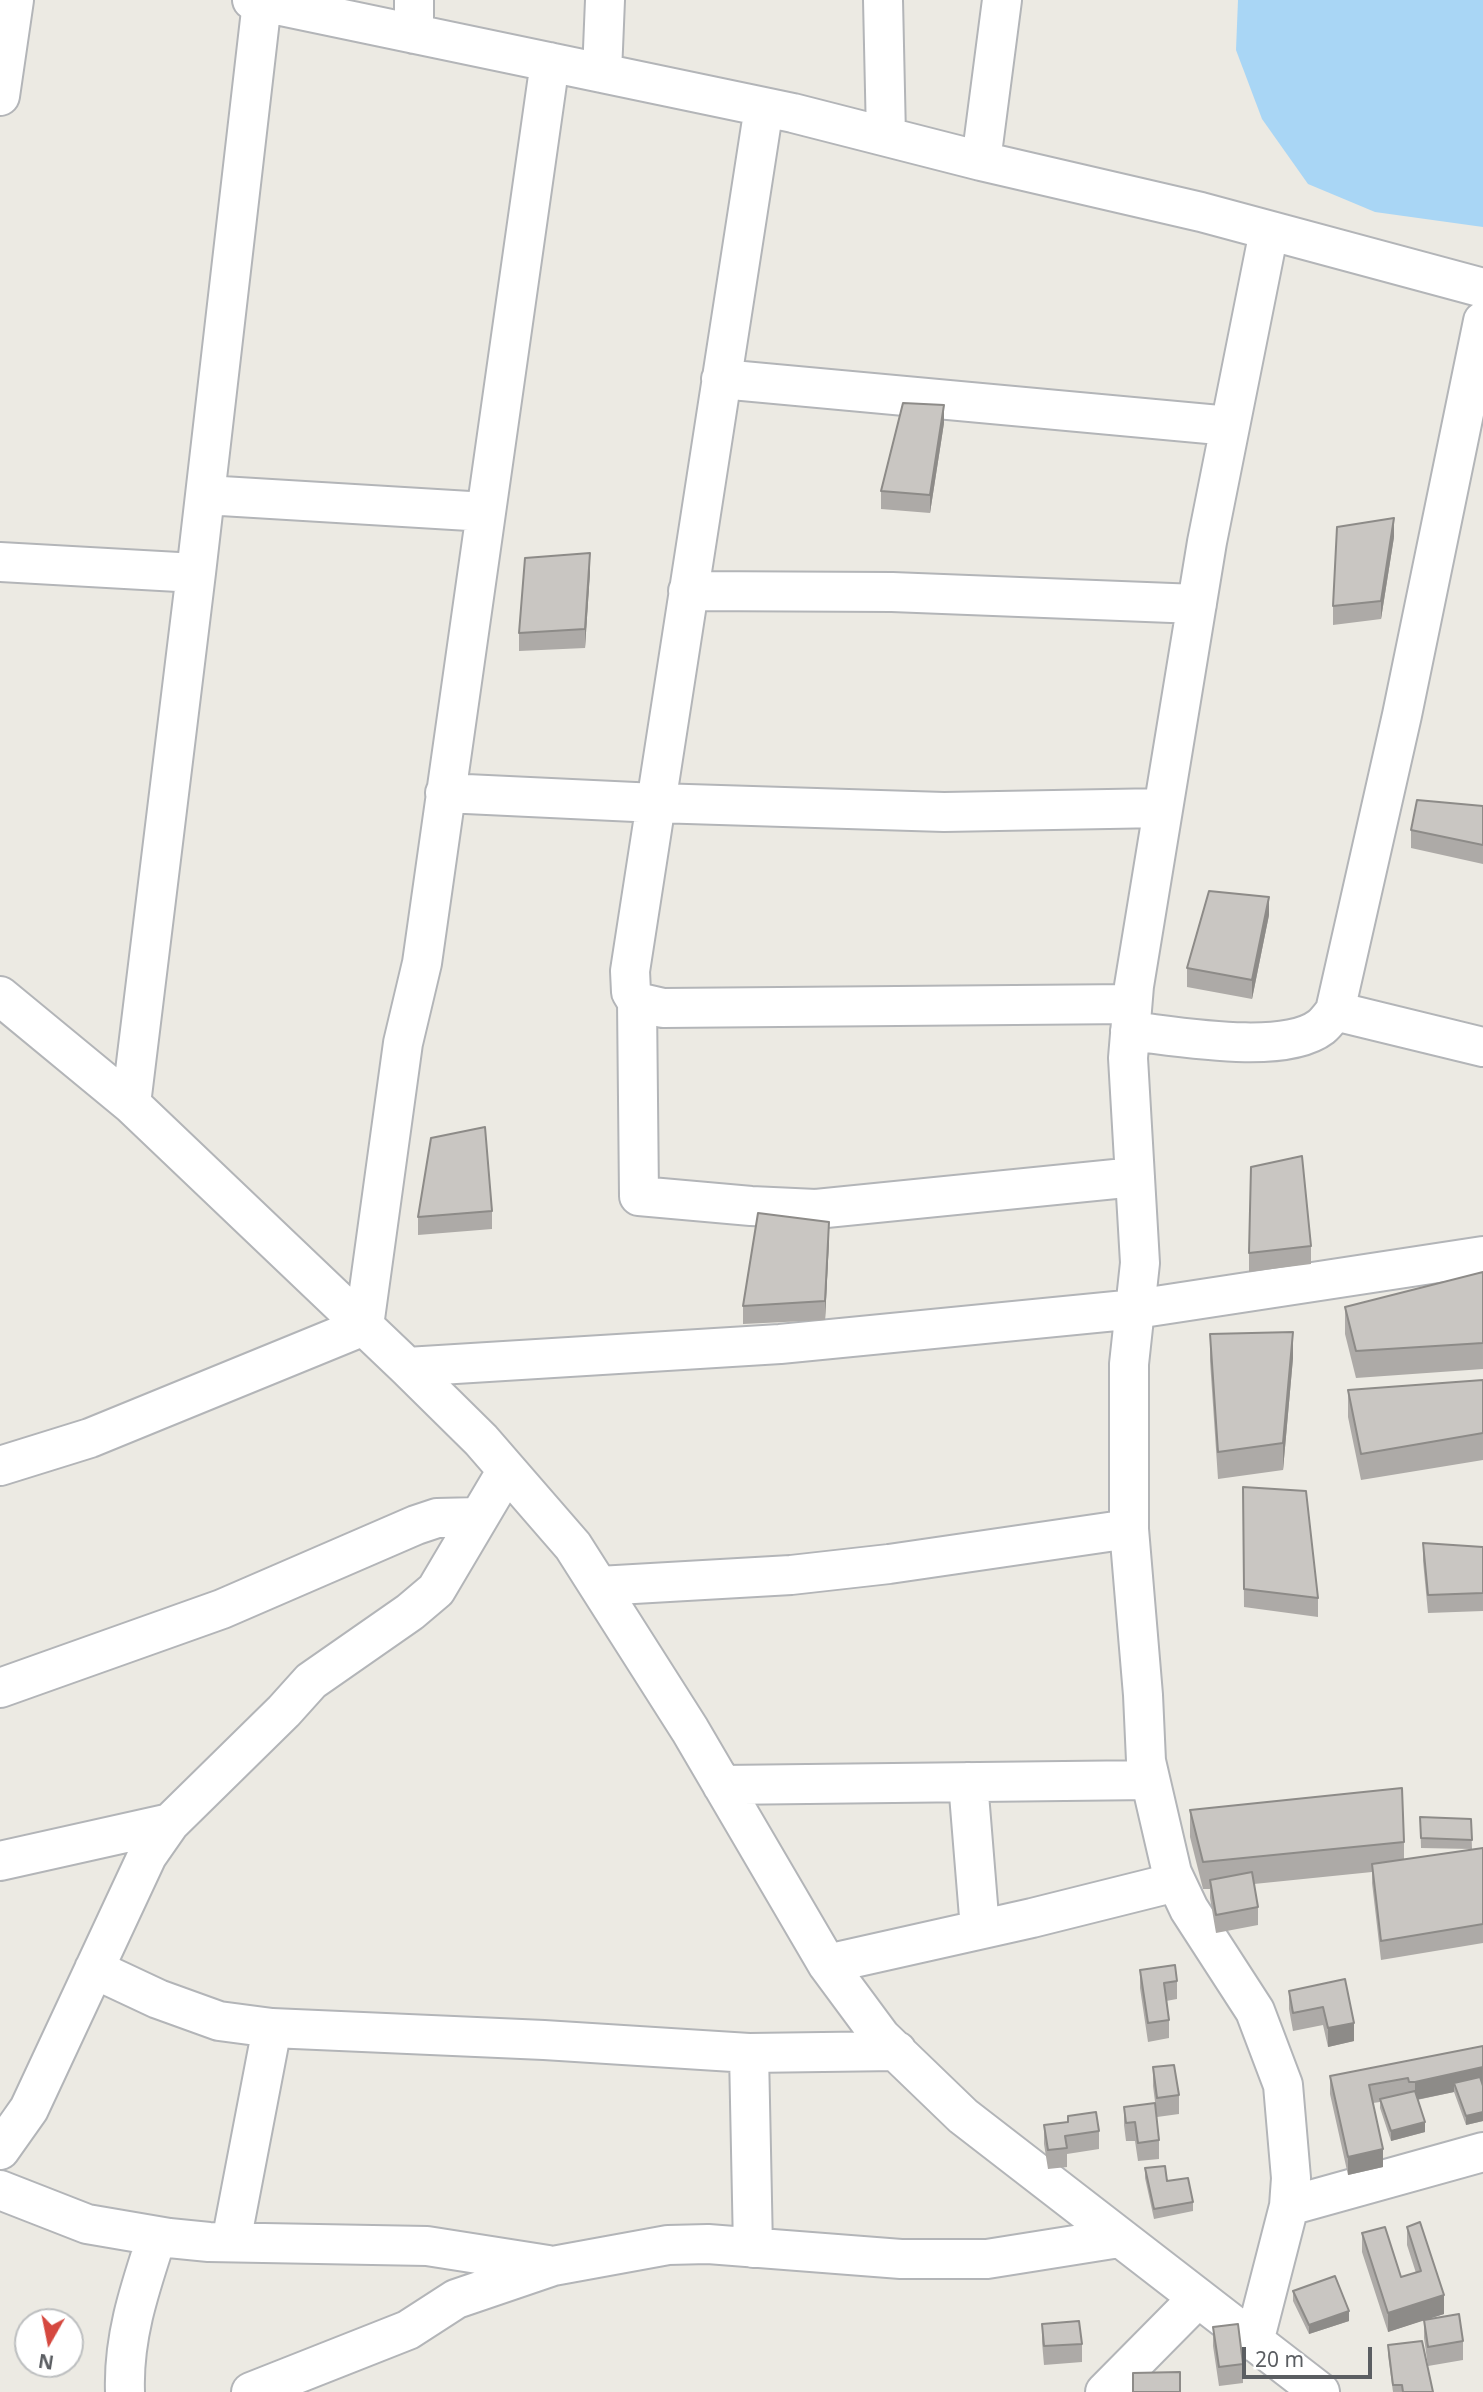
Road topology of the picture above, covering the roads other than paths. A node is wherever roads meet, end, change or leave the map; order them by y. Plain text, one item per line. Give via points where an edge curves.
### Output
1 (14, 0) edge
2 (605, 0) edge
3 (883, 0) edge
4 (1002, 0) edge
5 (257, 1) edge
6 (414, 17) edge
7 (550, 62) junction
8 (602, 72) junction
9 (0, 96) edge
10 (764, 107) junction
11 (886, 136) junction
12 (981, 161) junction
13 (1269, 231) junction
14 (1483, 288) edge
15 (1483, 321) edge
16 (721, 379) junction
17 (1230, 426) junction
18 (205, 495) junction
19 (486, 512) junction
20 (0, 562) edge
21 (196, 573) junction
22 (688, 591) junction
23 (1197, 604) junction
24 (445, 793) junction
25 (656, 803) junction
26 (1163, 807) junction
27 (0, 996) edge
28 (638, 1002) junction
29 (1335, 1011) junction
30 (1131, 1017) junction
31 (1483, 1048) edge
32 (131, 1104) junction
33 (1135, 1177) junction
34 (1483, 1256) edge
35 (1136, 1309) junction
36 (364, 1326) junction
37 (407, 1367) junction
38 (0, 1466) edge
39 (507, 1470) junction
40 (479, 1517) junction
41 (1129, 1529) junction
42 (599, 1586) junction
43 (0, 1688) edge
44 (1150, 1780) junction
45 (968, 1783) junction
46 (722, 1785) junction
47 (170, 1823) junction
48 (0, 1861) edge
49 (1176, 1882) junction
50 (980, 1929) junction
51 (827, 1964) junction
52 (94, 1969) junction
53 (271, 2028) junction
54 (897, 2051) junction
55 (749, 2053) junction
56 (12, 2115) edge
57 (0, 2150) edge
58 (1483, 2152) edge
59 (0, 2190) edge
60 (1289, 2206) junction
61 (157, 2236) junction
62 (1119, 2238) junction
63 (231, 2242) junction
64 (752, 2248) junction
65 (553, 2266) junction
66 (1198, 2298) junction
67 (1254, 2342) junction
68 (290, 2384) edge
69 (125, 2392) edge
70 (251, 2392) edge
71 (1105, 2392) edge
72 (1320, 2392) edge

1 - 9 street
2 - 8 street
3 - 11 street
4 - 12 street
5 - 6 street
5 - 18 street
6 - 7 street
7 - 8 street
7 - 19 street
8 - 10 street
10 - 11 street
10 - 16 street
11 - 12 street
12 - 13 street
13 - 14 street
13 - 17 street
15 - 29 street
16 - 17 street
16 - 22 street
17 - 23 street
18 - 19 street
18 - 21 street
19 - 24 street
20 - 21 street
21 - 32 street
22 - 23 street via 892,592
22 - 25 street
23 - 26 street
24 - 25 street
24 - 36 street via 422,963 403,1043
25 - 26 street via 944,812
25 - 28 street via 630,971 631,992
26 - 30 street
27 - 32 street
28 - 30 street via 663,1008
28 - 33 street via 639,1196 816,1209
29 - 30 street via 1321,1028 1295,1039 1237,1042
29 - 31 street
30 - 33 street via 1128,1058
32 - 36 street
33 - 35 street via 1140,1263
34 - 35 street
35 - 37 street via 780,1344
35 - 41 street via 1129,1364
36 - 37 street
36 - 38 street via 90,1438
37 - 39 street
39 - 40 street
39 - 42 street via 573,1546
40 - 43 street via 426,1521 222,1609
40 - 47 street via 436,1590 311,1681
41 - 42 street via 791,1575
41 - 44 street
42 - 46 street
44 - 45 street
44 - 49 street
45 - 46 street
45 - 50 street
46 - 51 street
47 - 48 street
47 - 52 street via 147,1856
49 - 50 street
49 - 60 street via 1255,2011 1283,2085 1292,2178
50 - 51 street
51 - 54 street via 881,2037
52 - 53 street via 219,2021
52 - 56 street
53 - 55 street
53 - 63 street
54 - 55 street
54 - 62 street via 963,2116
55 - 64 street
56 - 57 street
58 - 60 street
59 - 61 street via 87,2224
60 - 67 street
61 - 63 street
61 - 69 street via 132,2314
62 - 64 street via 987,2259 901,2259
62 - 66 street
63 - 65 street via 427,2246
64 - 65 street via 668,2245
65 - 68 street via 456,2299 408,2330
66 - 67 street
66 - 71 street
67 - 72 street
68 - 70 street

